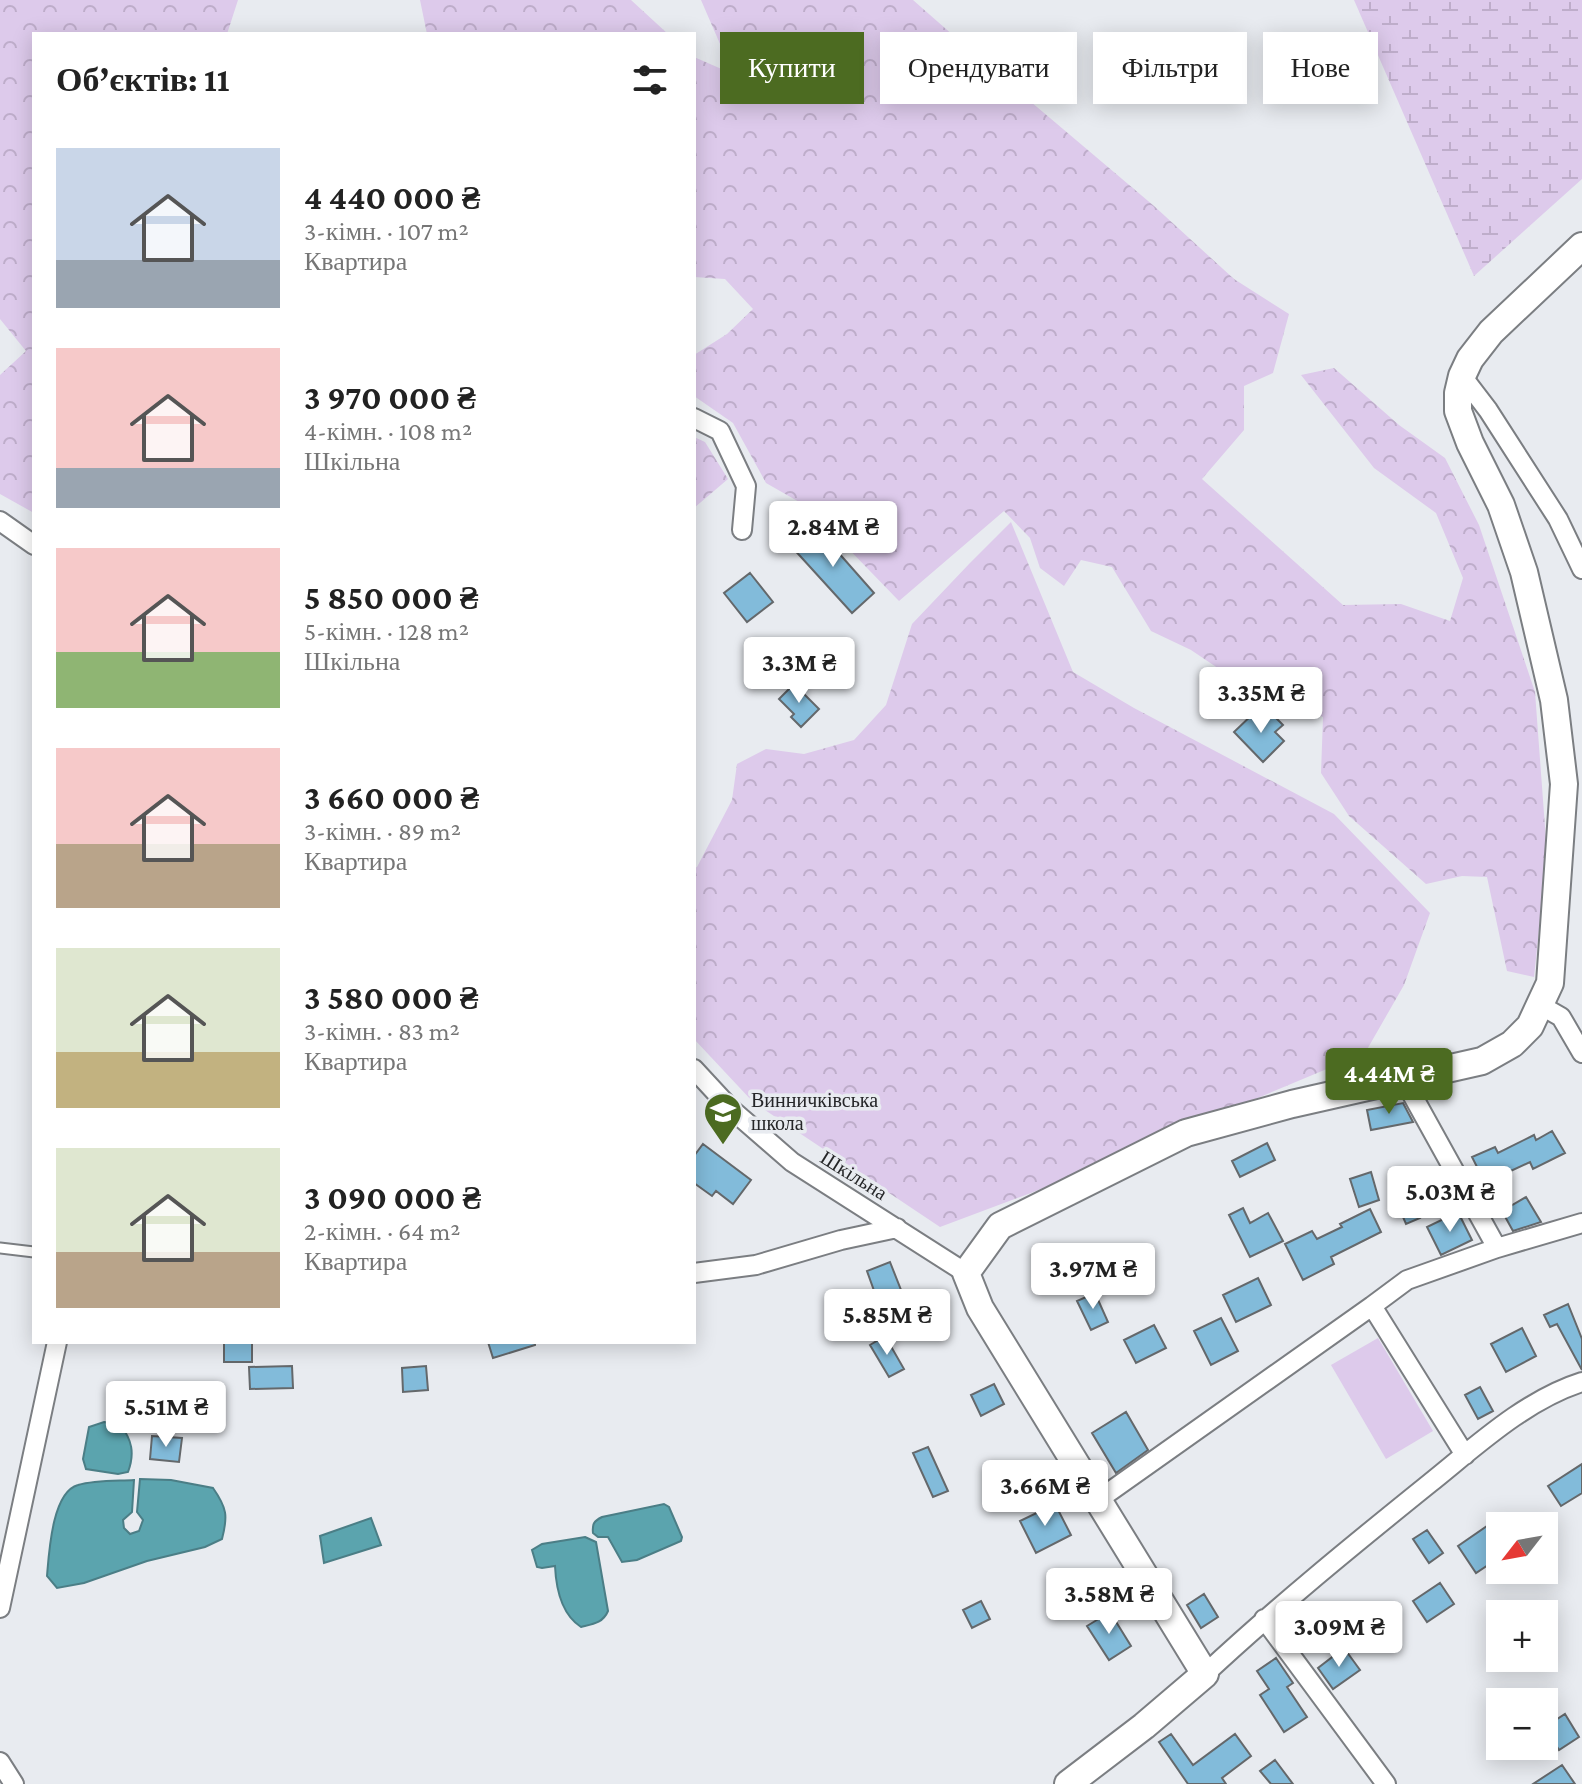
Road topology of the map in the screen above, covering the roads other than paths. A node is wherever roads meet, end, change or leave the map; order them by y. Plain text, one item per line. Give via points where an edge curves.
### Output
1 (1582, 246) edge
2 (1462, 376) junction
3 (696, 419) edge
4 (0, 521) edge
5 (742, 530) dead end
6 (32, 544) edge
7 (1582, 569) edge
8 (1540, 1005) junction
9 (1582, 1053) edge
10 (696, 1071) edge
11 (1404, 1080) junction
12 (1582, 1223) edge
13 (897, 1228) junction
14 (0, 1248) edge
15 (1497, 1248) junction
16 (32, 1252) edge
17 (696, 1273) edge
18 (966, 1273) junction
19 (1372, 1306) junction
20 (57, 1344) edge
21 (1582, 1382) edge
22 (1465, 1455) junction
23 (1098, 1500) junction
24 (0, 1608) edge
25 (1264, 1619) junction
26 (1205, 1674) junction
27 (0, 1762) edge
28 (14, 1784) edge
29 (1068, 1784) edge
30 (1386, 1784) edge

1 - 2 street via 1491,332
2 - 7 street via 1558,519
2 - 8 street via 1458,411 1501,505 1524,572 1554,700 1564,784 1550,983
3 - 5 street via 720,431 746,486
4 - 6 street
8 - 9 street via 1561,1017
8 - 11 street via 1530,1026 1512,1044 1482,1061
10 - 13 street, Шкільна via 792,1162
11 - 15 street
11 - 18 street via 1186,1133 1000,1226
12 - 15 street
13 - 17 street via 756,1265
13 - 18 street, Шкільна
14 - 16 lane
15 - 19 street via 1407,1280
18 - 23 street via 980,1308
19 - 22 street
19 - 23 street
20 - 24 street
21 - 22 street via 1523,1410
22 - 25 street
23 - 26 street
25 - 26 street
25 - 30 street
26 - 29 street
27 - 28 street

